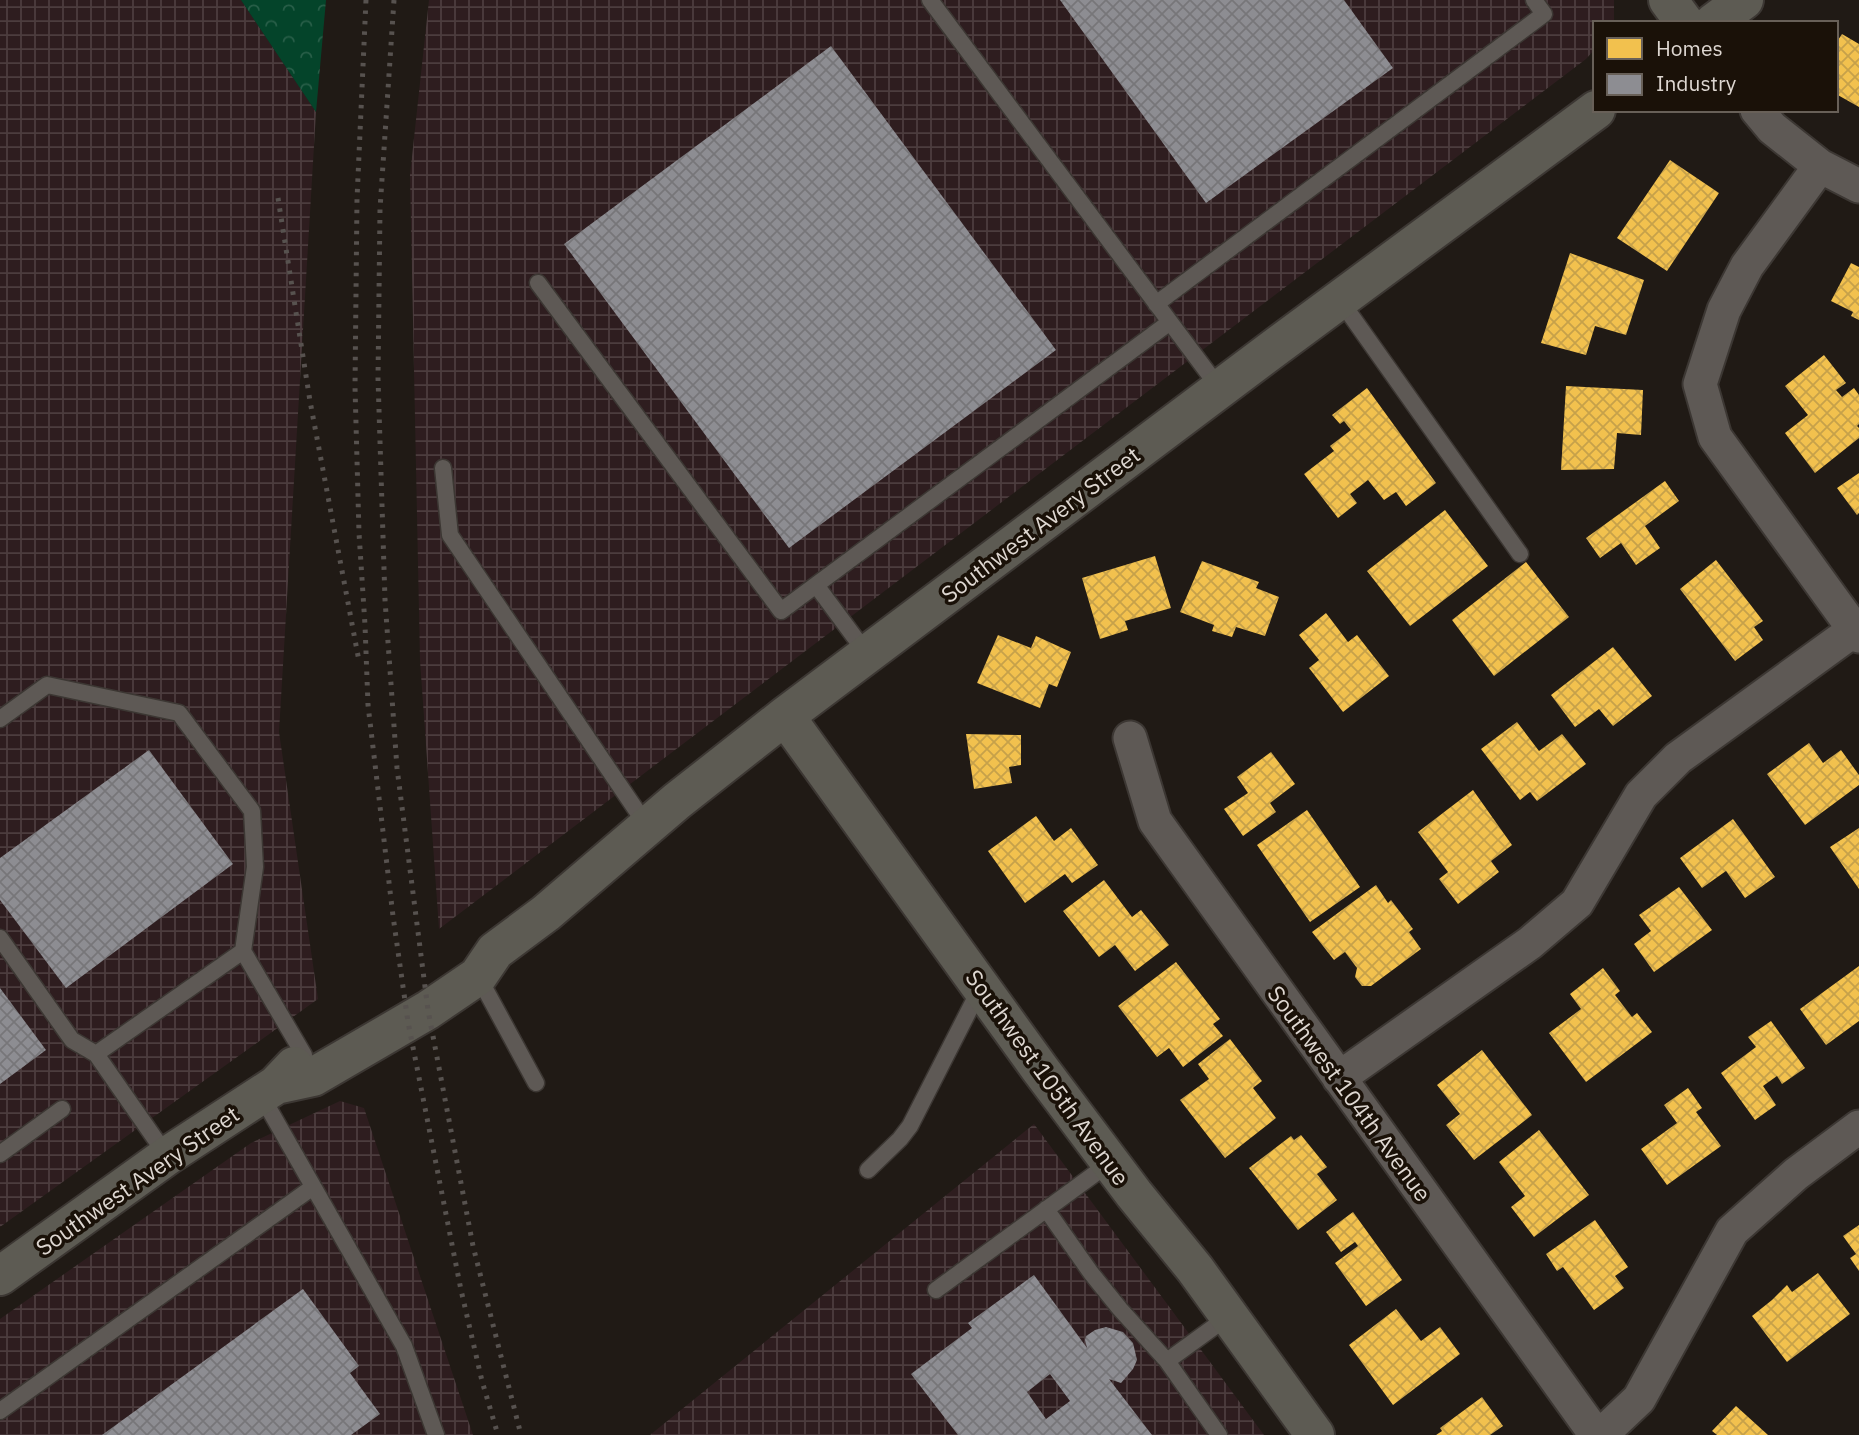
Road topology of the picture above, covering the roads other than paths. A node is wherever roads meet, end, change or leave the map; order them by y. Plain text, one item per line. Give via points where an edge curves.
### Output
1 (930, 0) edge
2 (1534, 0) edge
3 (1668, 0) edge
4 (1744, 0) edge
5 (1684, 21) edge
6 (1716, 21) edge
7 (1593, 112) edge
8 (1759, 112) edge
9 (1820, 166) junction
10 (1859, 186) edge
11 (538, 283) dead end
12 (1340, 300) junction
13 (1156, 304) junction
14 (1170, 322) junction
15 (1220, 388) junction
16 (443, 468) dead end
17 (1520, 554) dead end
18 (816, 585) junction
19 (1857, 633) edge
20 (867, 654) junction
21 (785, 716) junction
22 (0, 719) edge
23 (1130, 738) dead end
24 (647, 826) junction
25 (0, 938) edge
26 (243, 951) junction
27 (486, 963) junction
28 (981, 987) junction
29 (96, 1054) junction
30 (304, 1055) junction
31 (1339, 1078) junction
32 (536, 1083) dead end
33 (269, 1090) junction
34 (62, 1109) dead end
35 (1859, 1127) edge
36 (0, 1154) edge
37 (167, 1156) junction
38 (1111, 1162) junction
39 (868, 1170) dead end
40 (313, 1187) junction
41 (1046, 1209) junction
42 (0, 1276) edge
43 (936, 1290) dead end
44 (1229, 1316) junction
45 (1167, 1361) junction
46 (0, 1411) edge
47 (436, 1435) edge
48 (1219, 1435) edge
49 (1315, 1435) edge
50 (1598, 1435) edge

1 - 13 lane
2 - 13 lane via 1544,14
3 - 5 main road
4 - 6 main road
7 - 12 main road, Southwest Avery Street
8 - 9 street
9 - 10 street
9 - 19 street via 1747,266 1724,310 1700,384 1715,437
11 - 18 lane via 781,611
12 - 15 main road, Southwest Avery Street
12 - 17 lane
13 - 14 lane
14 - 15 lane
14 - 18 lane
15 - 20 main road, Southwest Avery Street
16 - 24 lane via 450,534
18 - 20 lane
19 - 31 street via 1678,758 1641,795 1577,903 1530,943
20 - 21 main road, Southwest Avery Street
21 - 24 main road, Southwest Avery Street
21 - 28 main road, Southwest 105th Avenue
22 - 26 lane via 47,685 179,713 252,811 255,867
23 - 31 street, Southwest 104th Avenue via 1155,821
24 - 27 main road, Southwest Avery Street
25 - 29 lane via 72,1040
26 - 29 lane
26 - 30 lane
27 - 30 main road, Southwest Avery Street via 464,957 376,1016
27 - 32 lane
27 - 33 main road, Southwest Avery Street via 428,1010 313,1077
28 - 38 main road, Southwest 105th Avenue
28 - 39 lane via 910,1126
29 - 37 lane
30 - 33 main road, Southwest Avery Street
31 - 50 street, Southwest 104th Avenue
33 - 37 main road, Southwest Avery Street
33 - 40 lane
34 - 36 lane
35 - 50 street via 1796,1174 1732,1231 1639,1399
37 - 42 main road, Southwest Avery Street
38 - 41 lane
38 - 44 main road, Southwest 105th Avenue
40 - 46 lane
40 - 47 lane via 404,1346
41 - 43 lane
41 - 45 lane via 1119,1309
44 - 45 lane
44 - 49 main road, Southwest 105th Avenue
45 - 48 lane

